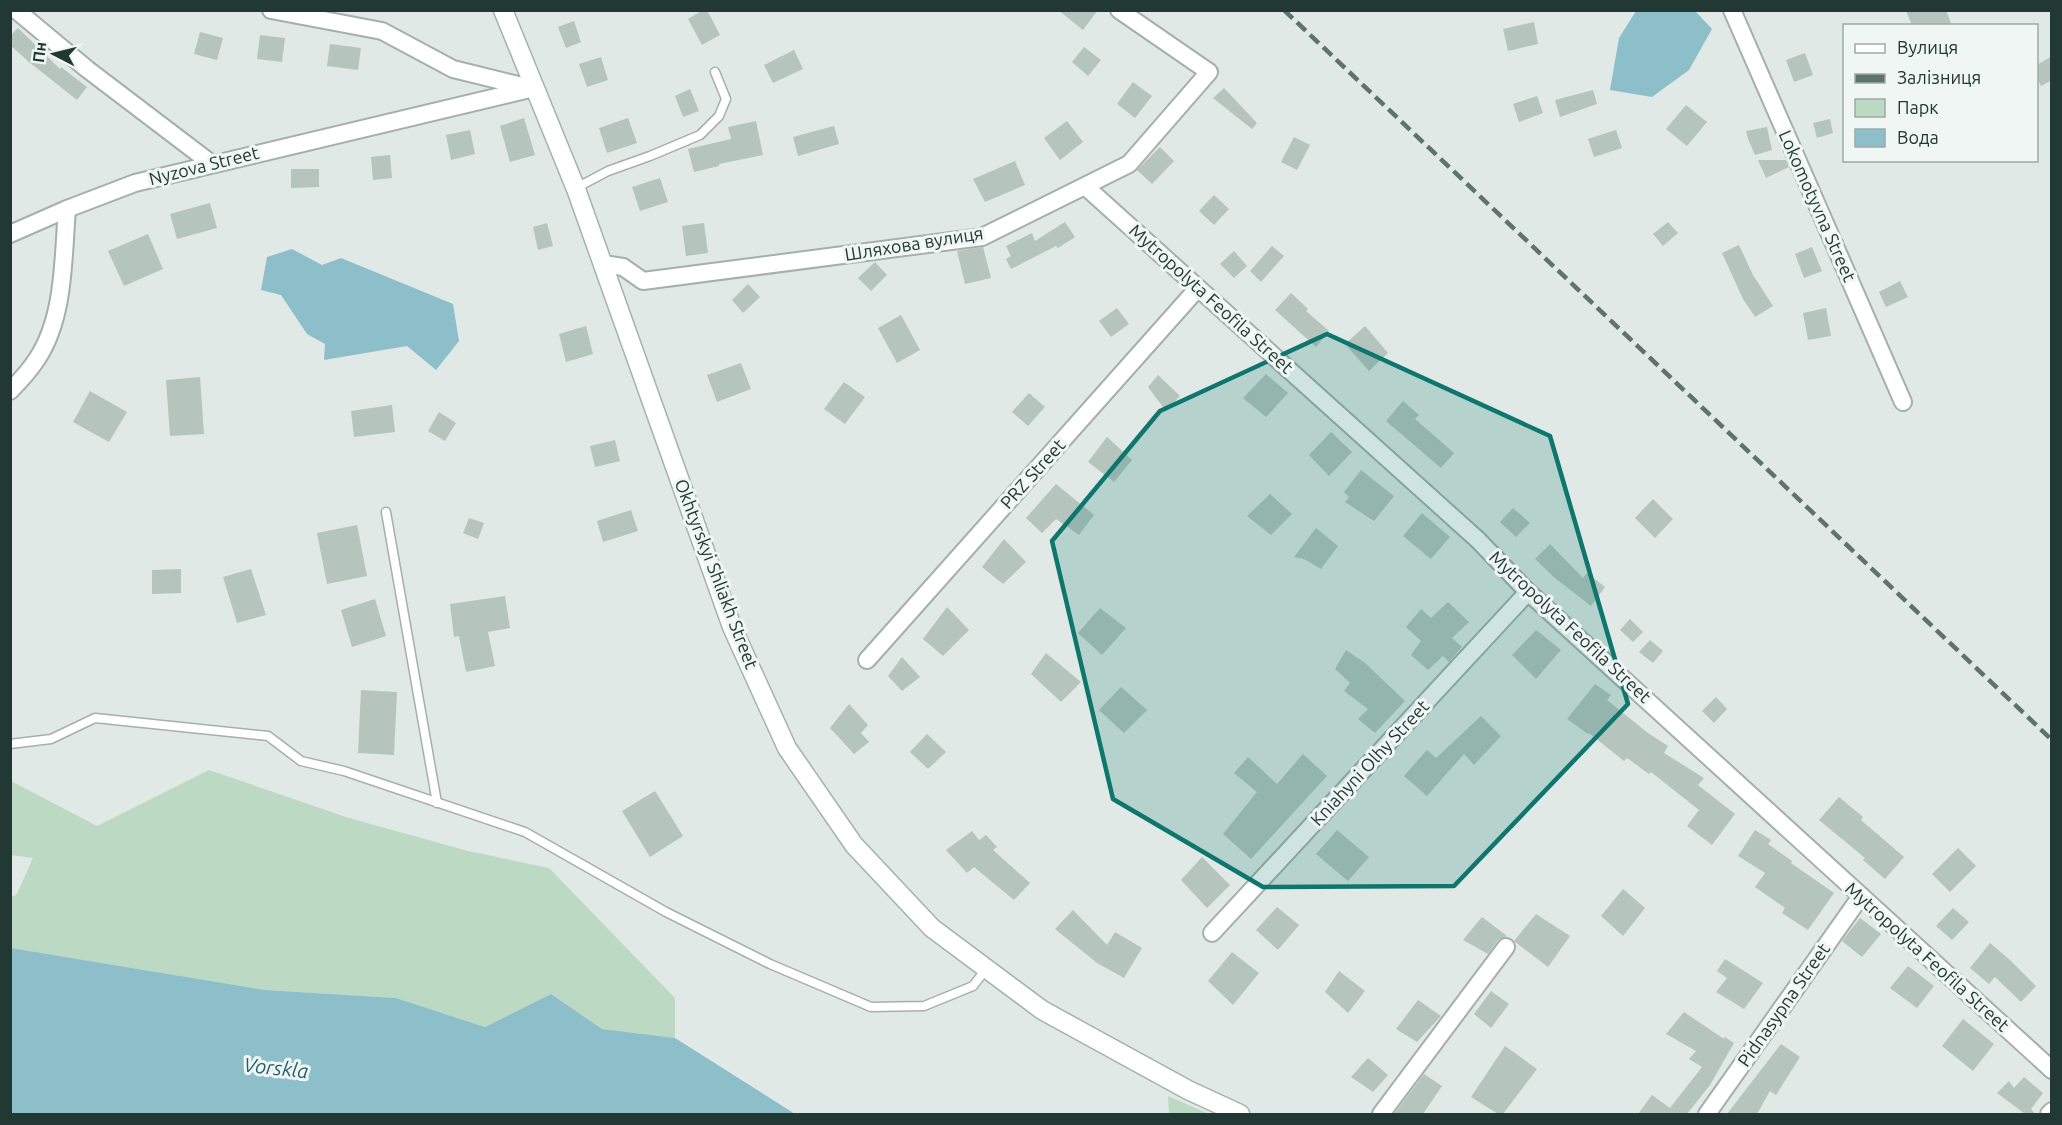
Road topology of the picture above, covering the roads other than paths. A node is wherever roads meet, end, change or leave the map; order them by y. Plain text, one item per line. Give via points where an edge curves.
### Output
1 (16, 10) edge
2 (271, 10) edge
3 (504, 10) edge
4 (1119, 10) edge
5 (1732, 10) edge
6 (715, 72) dead end
7 (534, 88) junction
8 (212, 164) junction
9 (1086, 186) junction
10 (576, 189) junction
11 (67, 209) junction
12 (10, 234) edge
13 (603, 264) junction
14 (1198, 288) junction
15 (10, 392) edge
16 (1903, 402) dead end
17 (386, 512) dead end
18 (1528, 592) junction
19 (867, 660) dead end
20 (10, 744) edge
21 (437, 803) junction
22 (1861, 896) junction
23 (1212, 933) dead end
24 (1506, 947) dead end
25 (987, 969) junction
26 (2052, 1070) edge
27 (2052, 1111) edge
28 (1240, 1114) edge
29 (1381, 1114) edge
30 (1707, 1114) edge
31 (2049, 1114) edge

1 - 8 street
2 - 7 street via 382,31 453,69
3 - 7 main road, Okhtyrskyi Shliakh Street
4 - 9 street, Шляхова вулиця via 1209,72 1129,164
5 - 16 street, Lokomotyvna Street
6 - 10 lane via 726,99 719,116 700,135 608,171
7 - 8 street, Nyzova Street
7 - 10 main road, Okhtyrskyi Shliakh Street
8 - 11 street, Nyzova Street via 135,183
9 - 13 street, Шляхова вулиця via 982,237 643,281 623,267
9 - 14 street, Mytropolyta Feofila Street
10 - 13 main road, Okhtyrskyi Shliakh Street
11 - 12 street, Nyzova Street
11 - 15 street via 54,322 38,358
13 - 25 main road, Okhtyrskyi Shliakh Street via 732,627 787,748 854,845 932,928
14 - 18 street, Mytropolyta Feofila Street via 1478,540
14 - 19 street, PRZ Street
17 - 21 lane
18 - 22 street, Mytropolyta Feofila Street
18 - 23 street, Kniahyni Olhy Street
20 - 21 lane via 51,739 94,718 268,736 301,761 344,771
21 - 25 lane via 525,832 666,912 770,964 872,1007 924,1005 973,986
22 - 26 street, Mytropolyta Feofila Street
22 - 30 street, Pidnasypna Street
24 - 29 street
25 - 28 main road, Okhtyrskyi Shliakh Street via 1042,1010
27 - 31 street

